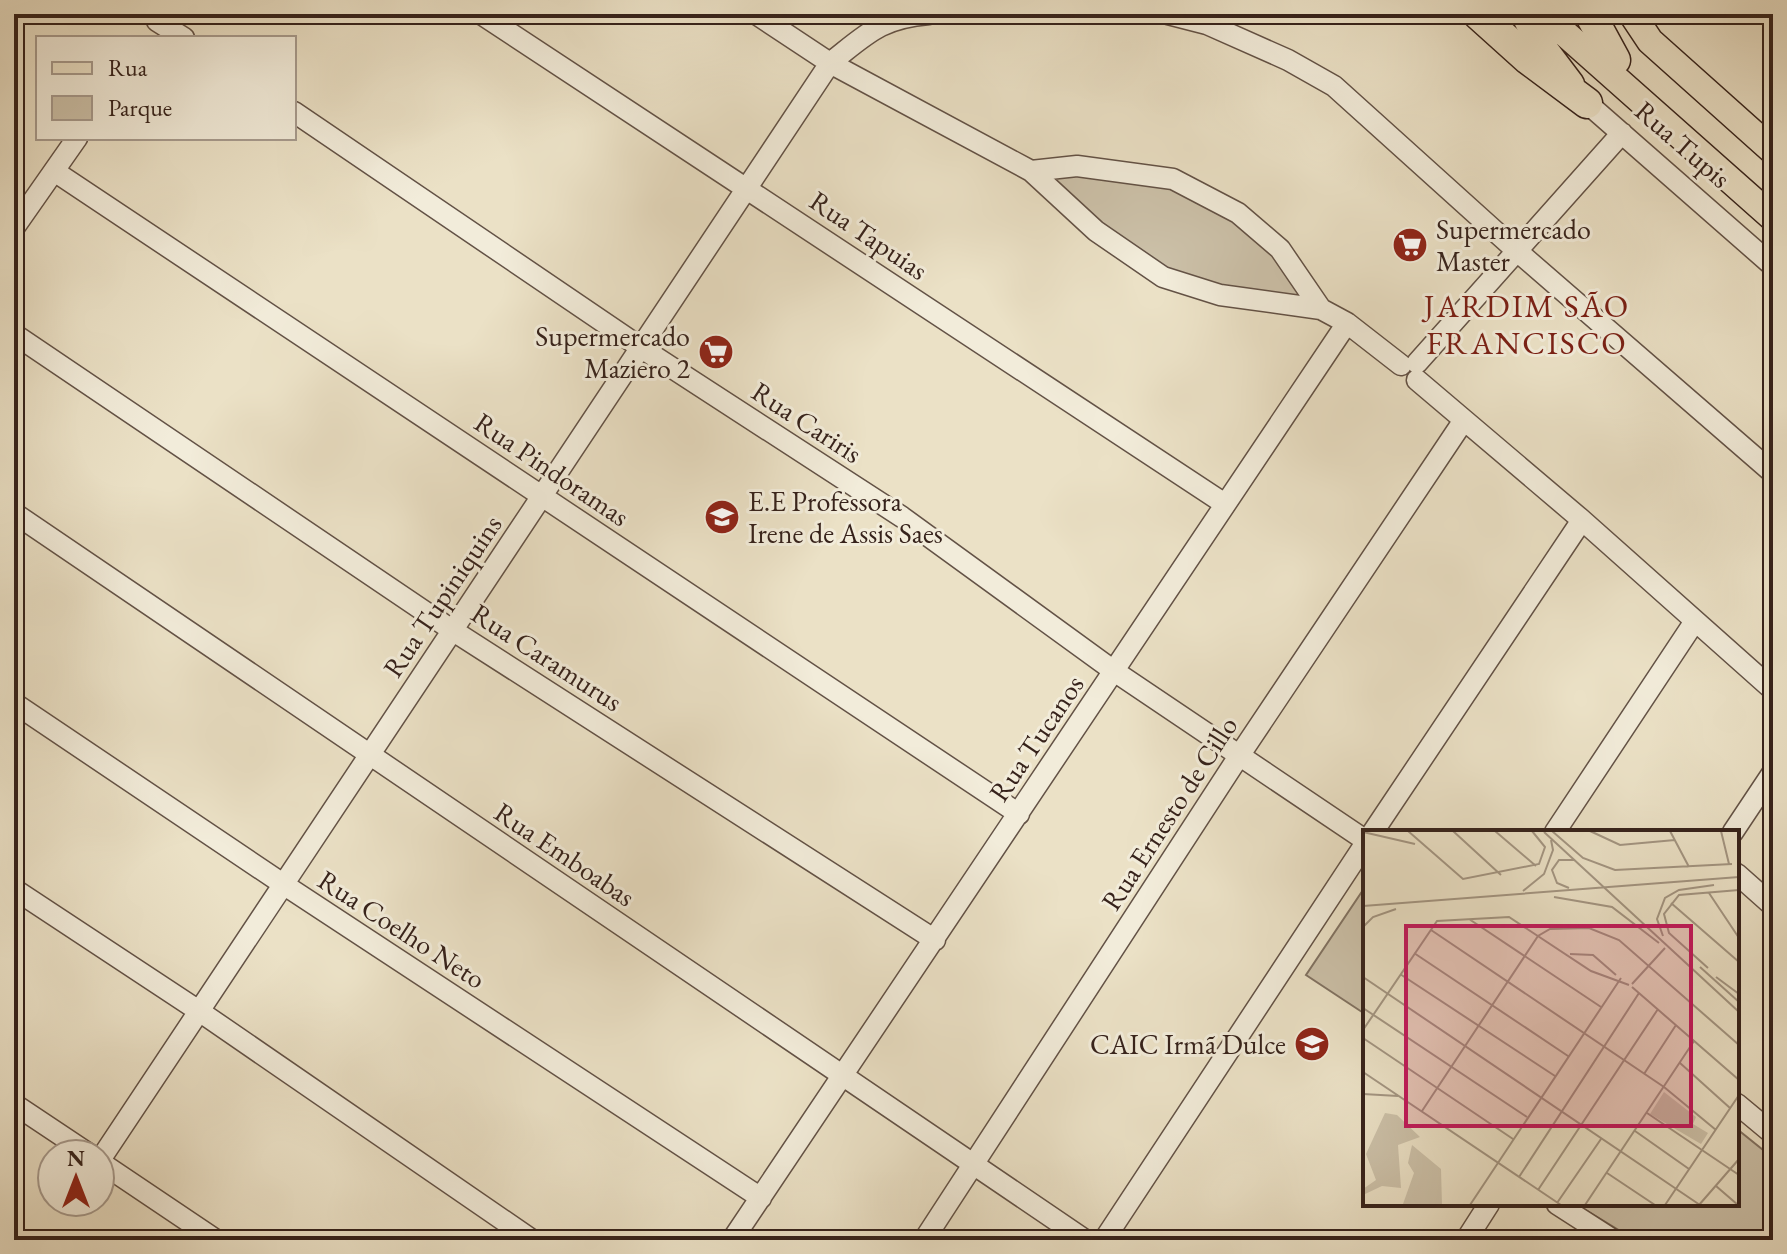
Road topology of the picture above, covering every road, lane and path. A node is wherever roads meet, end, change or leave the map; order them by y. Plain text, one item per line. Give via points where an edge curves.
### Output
1 (481, 14) edge
2 (756, 14) edge
3 (929, 14) edge
4 (1168, 14) edge
5 (1478, 14) edge
6 (1524, 14) edge
7 (1543, 14) edge
8 (1564, 14) edge
9 (1590, 14) edge
10 (1632, 14) edge
11 (155, 24) edge
12 (180, 36) edge
13 (1615, 60) junction
14 (830, 63) junction
15 (1587, 103) junction
16 (296, 113) edge
17 (1622, 133) junction
18 (76, 140) edge
19 (1773, 151) edge
20 (54, 171) junction
21 (1031, 171) junction
22 (748, 188) junction
23 (1773, 195) edge
24 (1773, 218) edge
25 (14, 228) edge
26 (1517, 251) junction
27 (1773, 266) edge
28 (1321, 309) junction
29 (1347, 323) junction
30 (14, 334) edge
31 (640, 347) junction
32 (1412, 369) junction
33 (1464, 420) junction
34 (1773, 473) edge
35 (542, 495) junction
36 (1225, 504) junction
37 (14, 513) edge
38 (1582, 520) junction
39 (1695, 621) junction
40 (452, 630) junction
41 (1114, 671) junction
42 (1773, 690) edge
43 (14, 703) edge
44 (369, 755) junction
45 (1239, 756) junction
46 (1773, 772) edge
47 (1019, 814) junction
48 (1374, 830) edge
49 (1556, 830) edge
50 (1734, 830) edge
51 (1363, 841) edge
52 (1363, 845) edge
53 (1739, 876) edge
54 (283, 884) junction
55 (14, 889) edge
56 (1773, 906) edge
57 (935, 940) junction
58 (199, 1011) junction
59 (842, 1076) junction
60 (14, 1104) edge
61 (1739, 1106) edge
62 (1773, 1134) edge
63 (65, 1138) edge
64 (115, 1138) edge
65 (973, 1165) junction
66 (116, 1172) edge
67 (761, 1198) junction
68 (1488, 1206) edge
69 (1560, 1206) edge
70 (216, 1240) edge
71 (532, 1240) edge
72 (732, 1240) edge
73 (924, 1240) edge
74 (1085, 1240) edge
75 (1104, 1240) edge
76 (1466, 1240) edge
77 (1613, 1240) edge

1 - 22 street, Rua Tapuias
2 - 14 street
3 - 14 street, Rua Tupiniquins via 880,24
4 - 26 street via 1221,30 1334,86
5 - 15 highway
6 - 15 main road
7 - 24 main road
8 - 13 main road
9 - 13 highway
10 - 19 main road, Rua Tupis via 1650,41
11 - 12 street
13 - 23 main road
14 - 21 street
14 - 22 street, Rua Tupiniquins
15 - 17 street, Rua Tupis
16 - 31 street, Rua Cariris
17 - 26 street
17 - 27 street, Rua Tupis
18 - 20 street
20 - 25 street
20 - 35 street, Rua Pindoramas
21 - 28 street via 1096,231 1163,277 1220,295
21 - 28 street via 1077,166 1173,179 1238,213 1280,249
22 - 31 street, Rua Tupiniquins
22 - 36 street, Rua Tapuias
26 - 32 street
26 - 34 street
28 - 29 street
29 - 32 street
29 - 36 street, Rua Tucanos
30 - 40 street, Rua Caramurus
31 - 35 street, Rua Tupiniquins
31 - 41 street, Rua Cariris via 902,517
32 - 33 street
33 - 38 street
33 - 45 street, Rua Ernesto de Cillo
35 - 40 street, Rua Tupiniquins
35 - 47 street, Rua Pindoramas
36 - 41 street, Rua Tucanos
37 - 44 street, Rua Emboabas
38 - 39 street
38 - 48 street
39 - 42 street
39 - 49 street
40 - 44 street, Rua Tupiniquins
40 - 57 street, Rua Caramurus
41 - 45 street, Rua Cariris
41 - 47 street, Rua Tucanos
43 - 54 street, Rua Coelho Neto
44 - 54 street, Rua Tupiniquins
44 - 59 street, Rua Emboabas
45 - 51 street, Rua Cariris
45 - 65 street, Rua Ernesto de Cillo
46 - 50 street
47 - 57 street, Rua Tucanos
52 - 75 street
53 - 56 street
54 - 58 street, Rua Tupiniquins
54 - 67 street, Rua Coelho Neto
55 - 58 street
57 - 59 street, Rua Tucanos
58 - 64 street, Rua Tupiniquins
58 - 71 street
59 - 65 street, Rua Emboabas
59 - 67 street, Rua Tucanos
60 - 63 street
61 - 62 street
65 - 73 street, Rua Ernesto de Cillo
65 - 74 street, Rua Emboabas
66 - 70 street
67 - 72 street, Rua Tucanos
68 - 76 street
69 - 77 street

